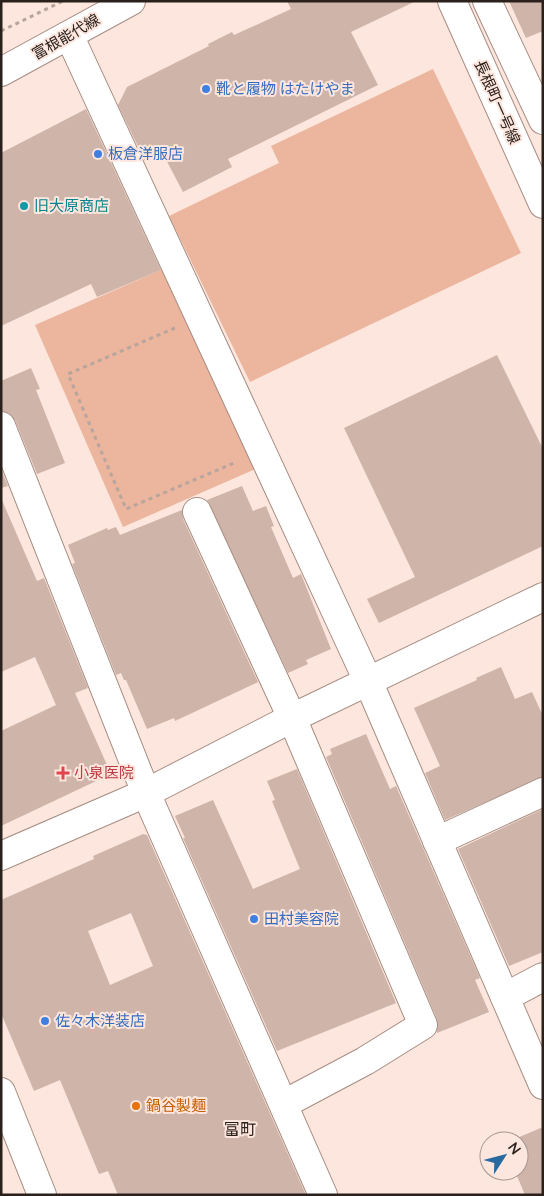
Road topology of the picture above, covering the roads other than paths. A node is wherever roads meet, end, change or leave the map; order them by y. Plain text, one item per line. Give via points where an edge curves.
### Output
1 (131, 1) edge
2 (452, 1) edge
3 (487, 1) edge
4 (98, 9) edge
5 (69, 35) junction
6 (1, 72) edge
7 (543, 120) edge
8 (543, 204) edge
9 (1, 426) edge
10 (197, 512) dead end
11 (543, 597) edge
12 (368, 681) junction
13 (292, 718) junction
14 (543, 792) edge
15 (146, 793) junction
16 (437, 841) junction
17 (1, 856) edge
18 (543, 977) edge
19 (505, 997) junction
20 (543, 1085) edge
21 (1, 1092) edge
22 (284, 1104) junction
23 (42, 1195) edge
24 (323, 1195) edge

1 - 4 street, 富根能代線
2 - 8 street, 長根町一号線
3 - 7 street
4 - 5 street, 富根能代線
5 - 6 street, 富根能代線
5 - 12 street
9 - 15 street
10 - 13 street
11 - 12 street
12 - 13 street
12 - 16 street
13 - 15 street
13 - 22 street via 423,1025 365,1061
14 - 16 street
15 - 17 street
15 - 22 street
16 - 19 street
18 - 19 street
19 - 20 street
21 - 23 street
22 - 24 street

